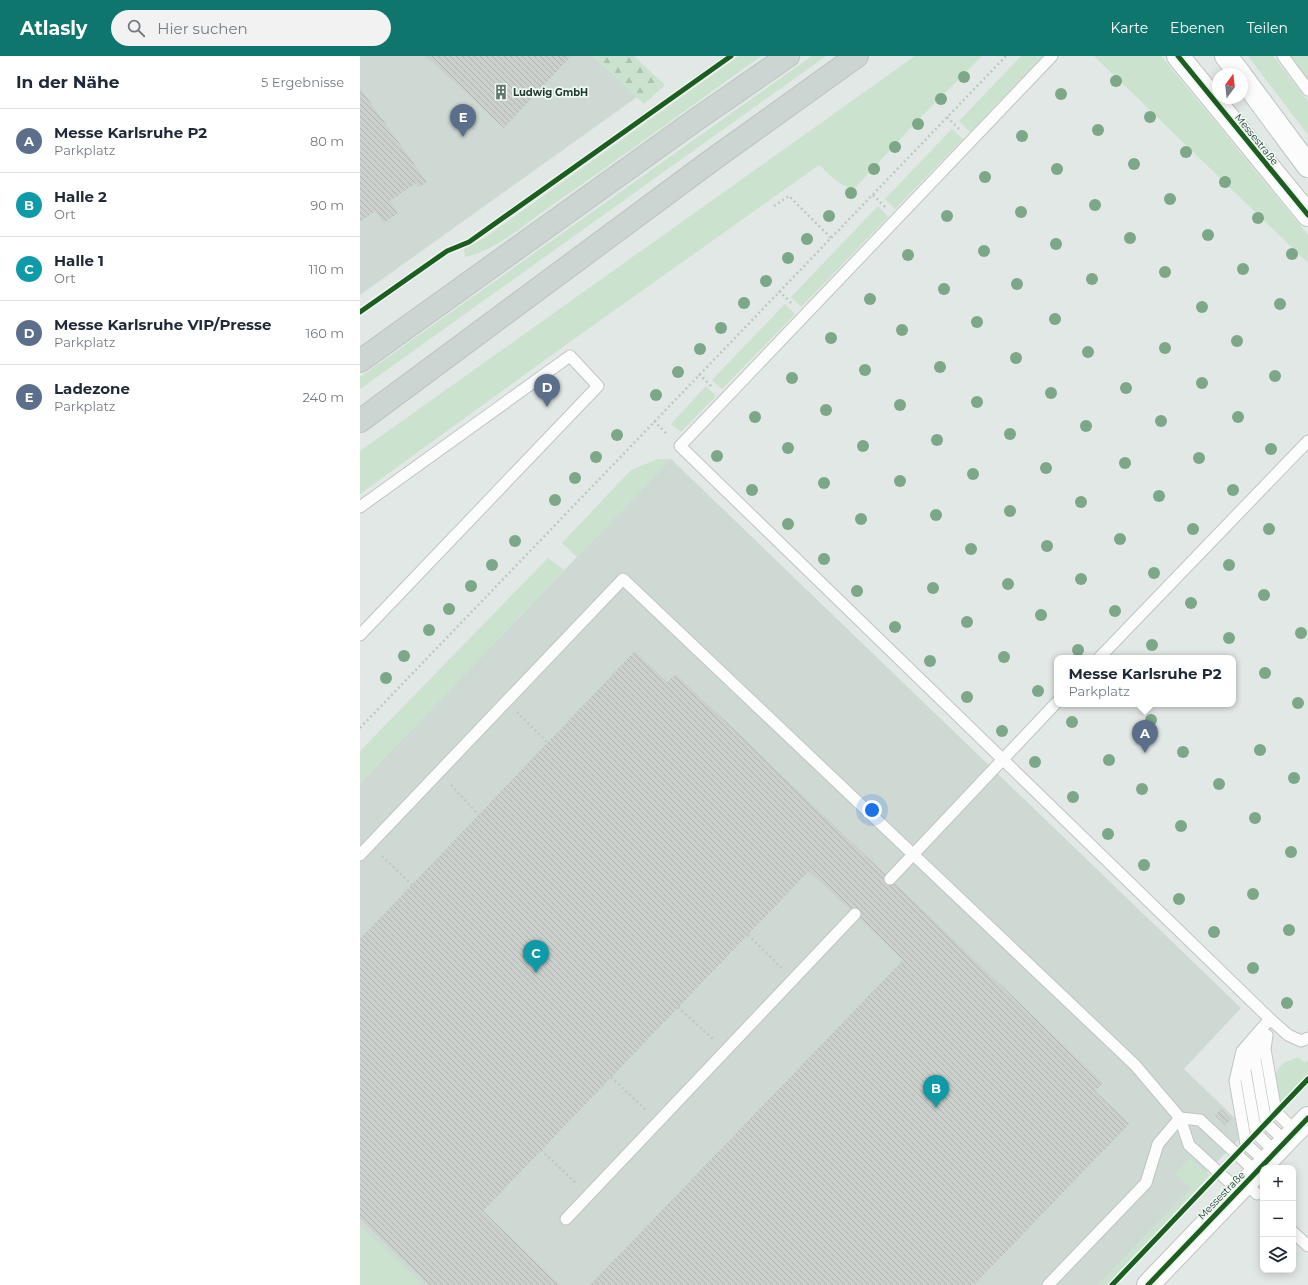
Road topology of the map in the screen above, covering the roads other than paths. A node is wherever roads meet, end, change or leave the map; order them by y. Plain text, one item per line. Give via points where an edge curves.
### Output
1 (788, 56) edge
2 (857, 56) edge
3 (1052, 56) edge
4 (1178, 56) edge
5 (1226, 56) edge
6 (1283, 56) edge
7 (1235, 68) edge
8 (1248, 85) edge
9 (1308, 90) edge
10 (1308, 166) edge
11 (1308, 214) edge
12 (360, 361) edge
13 (360, 421) edge
14 (1308, 441) edge
15 (360, 507) edge
16 (360, 634) edge
17 (1102, 655) edge
18 (1054, 705) edge
19 (1004, 759) junction
20 (913, 854) junction
21 (360, 855) edge
22 (890, 879) dead end
23 (855, 914) dead end
24 (1270, 1019) junction
25 (1262, 1028) junction
26 (1308, 1038) edge
27 (1180, 1118) junction
28 (1269, 1161) edge
29 (566, 1218) dead end
30 (1296, 1235) edge
31 (1308, 1246) edge
32 (1048, 1285) edge
33 (1148, 1285) edge

1 - 12 main road
2 - 13 main road
3 - 19 lane via 680,446
4 - 11 street, Messestraße
5 - 7 street
6 - 9 lane
8 - 10 street
14 - 17 lane
15 - 16 lane via 570,356 598,386
18 - 19 lane
19 - 20 lane
19 - 24 lane
20 - 21 lane via 623,579
20 - 22 lane
20 - 27 lane via 1135,1065
23 - 29 lane
24 - 25 lane
24 - 26 lane via 1288,1035 1301,1041
24 - 28 lane via 1265,1049 1276,1112
25 - 28 lane via 1255,1060 1266,1123
25 - 28 lane via 1242,1051 1235,1081 1246,1144
27 - 28 lane via 1200,1120
27 - 28 lane via 1189,1145
27 - 32 lane via 1158,1144 1146,1182
28 - 33 street, Messestraße
30 - 31 lane

